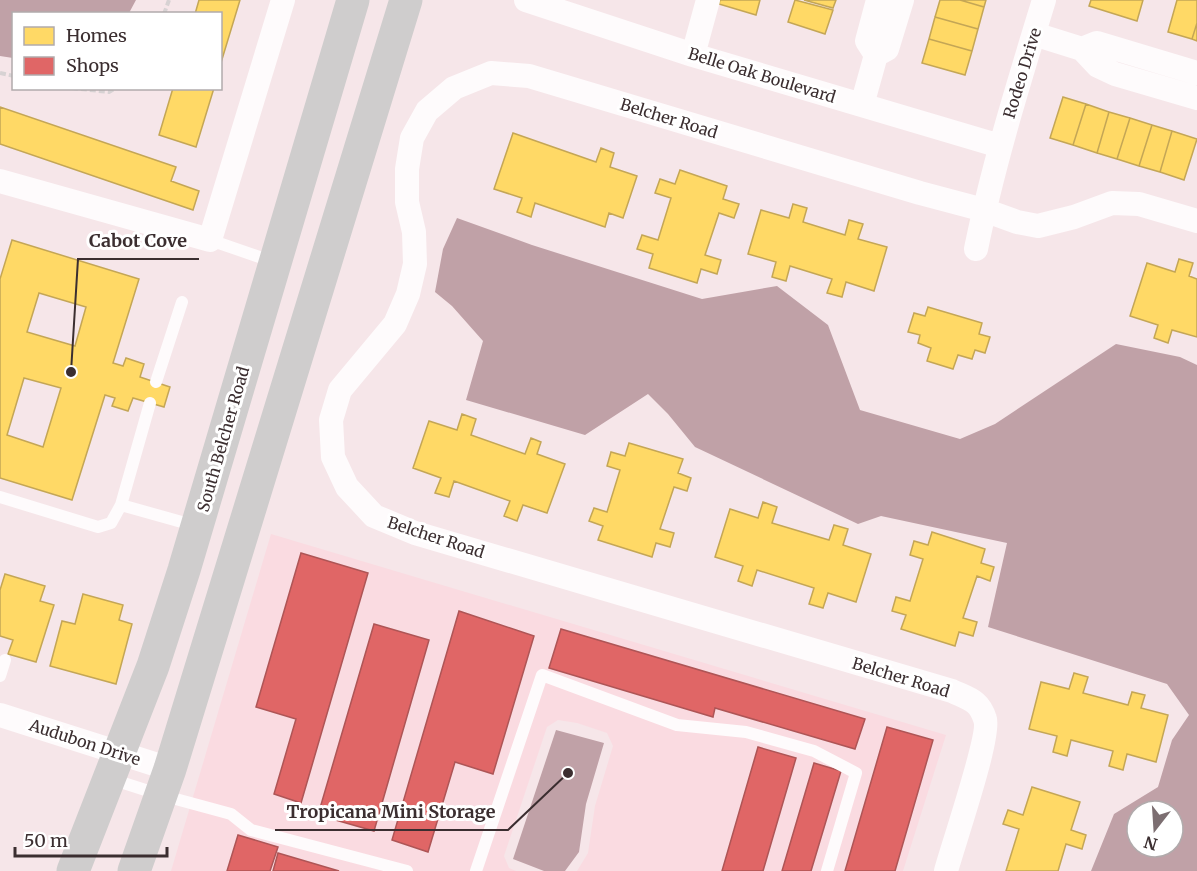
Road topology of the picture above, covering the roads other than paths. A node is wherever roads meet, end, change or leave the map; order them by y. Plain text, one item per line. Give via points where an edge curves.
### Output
1 (283, 0) edge
2 (353, 0) edge
3 (406, 0) edge
4 (708, 0) edge
5 (878, 0) edge
6 (902, 0) edge
7 (1044, 0) edge
8 (540, 2) edge
9 (1034, 34) junction
10 (1082, 49) junction
11 (693, 55) junction
12 (876, 55) junction
13 (1197, 73) edge
14 (1197, 98) edge
15 (862, 105) junction
16 (1000, 146) junction
17 (0, 181) edge
18 (984, 210) junction
19 (1197, 220) edge
20 (210, 240) junction
21 (976, 249) dead end
22 (276, 262) junction
23 (182, 302) dead end
24 (156, 382) dead end
25 (150, 403) dead end
26 (0, 497) edge
27 (121, 505) junction
28 (197, 526) junction
29 (5, 660) dead end
30 (0, 676) edge
31 (0, 715) edge
32 (115, 766) junction
33 (166, 782) junction
34 (73, 871) edge
35 (134, 871) edge
36 (407, 871) edge
37 (476, 871) edge
38 (826, 871) edge
39 (945, 871) edge

1 - 20 street
2 - 22 main road, South Belcher Road
3 - 33 main road
4 - 11 street
5 - 12 street via 867,41
6 - 12 street via 887,49
7 - 9 street, Rodeo Drive
8 - 11 street, Belle Oak Boulevard
9 - 10 street
9 - 16 street, Rodeo Drive
10 - 13 street via 1097,43
10 - 14 street via 1098,66 1115,74
11 - 15 street, Belle Oak Boulevard
12 - 15 street
15 - 16 street, Belle Oak Boulevard
16 - 18 street
17 - 20 street
18 - 19 street, Belcher Road via 1038,226 1112,203 1139,204
18 - 21 street
18 - 39 street, Belcher Road via 529,76 491,73 454,88 427,111 412,138 407,202 414,232 415,264 408,294 395,324 340,390 331,420 333,457 347,487 374,516 415,533 940,688 976,702 987,722 983,746
20 - 22 lane
22 - 28 main road, South Belcher Road
23 - 24 lane
25 - 27 lane
26 - 27 lane via 98,527 111,523
27 - 28 lane
28 - 32 main road, South Belcher Road via 153,666
29 - 30 lane
31 - 32 street, Audubon Drive
32 - 33 street, Audubon Drive
32 - 34 main road, South Belcher Road
33 - 35 main road
33 - 36 lane via 231,814 251,830
37 - 38 lane via 543,675 677,725 746,732 814,751 856,773

